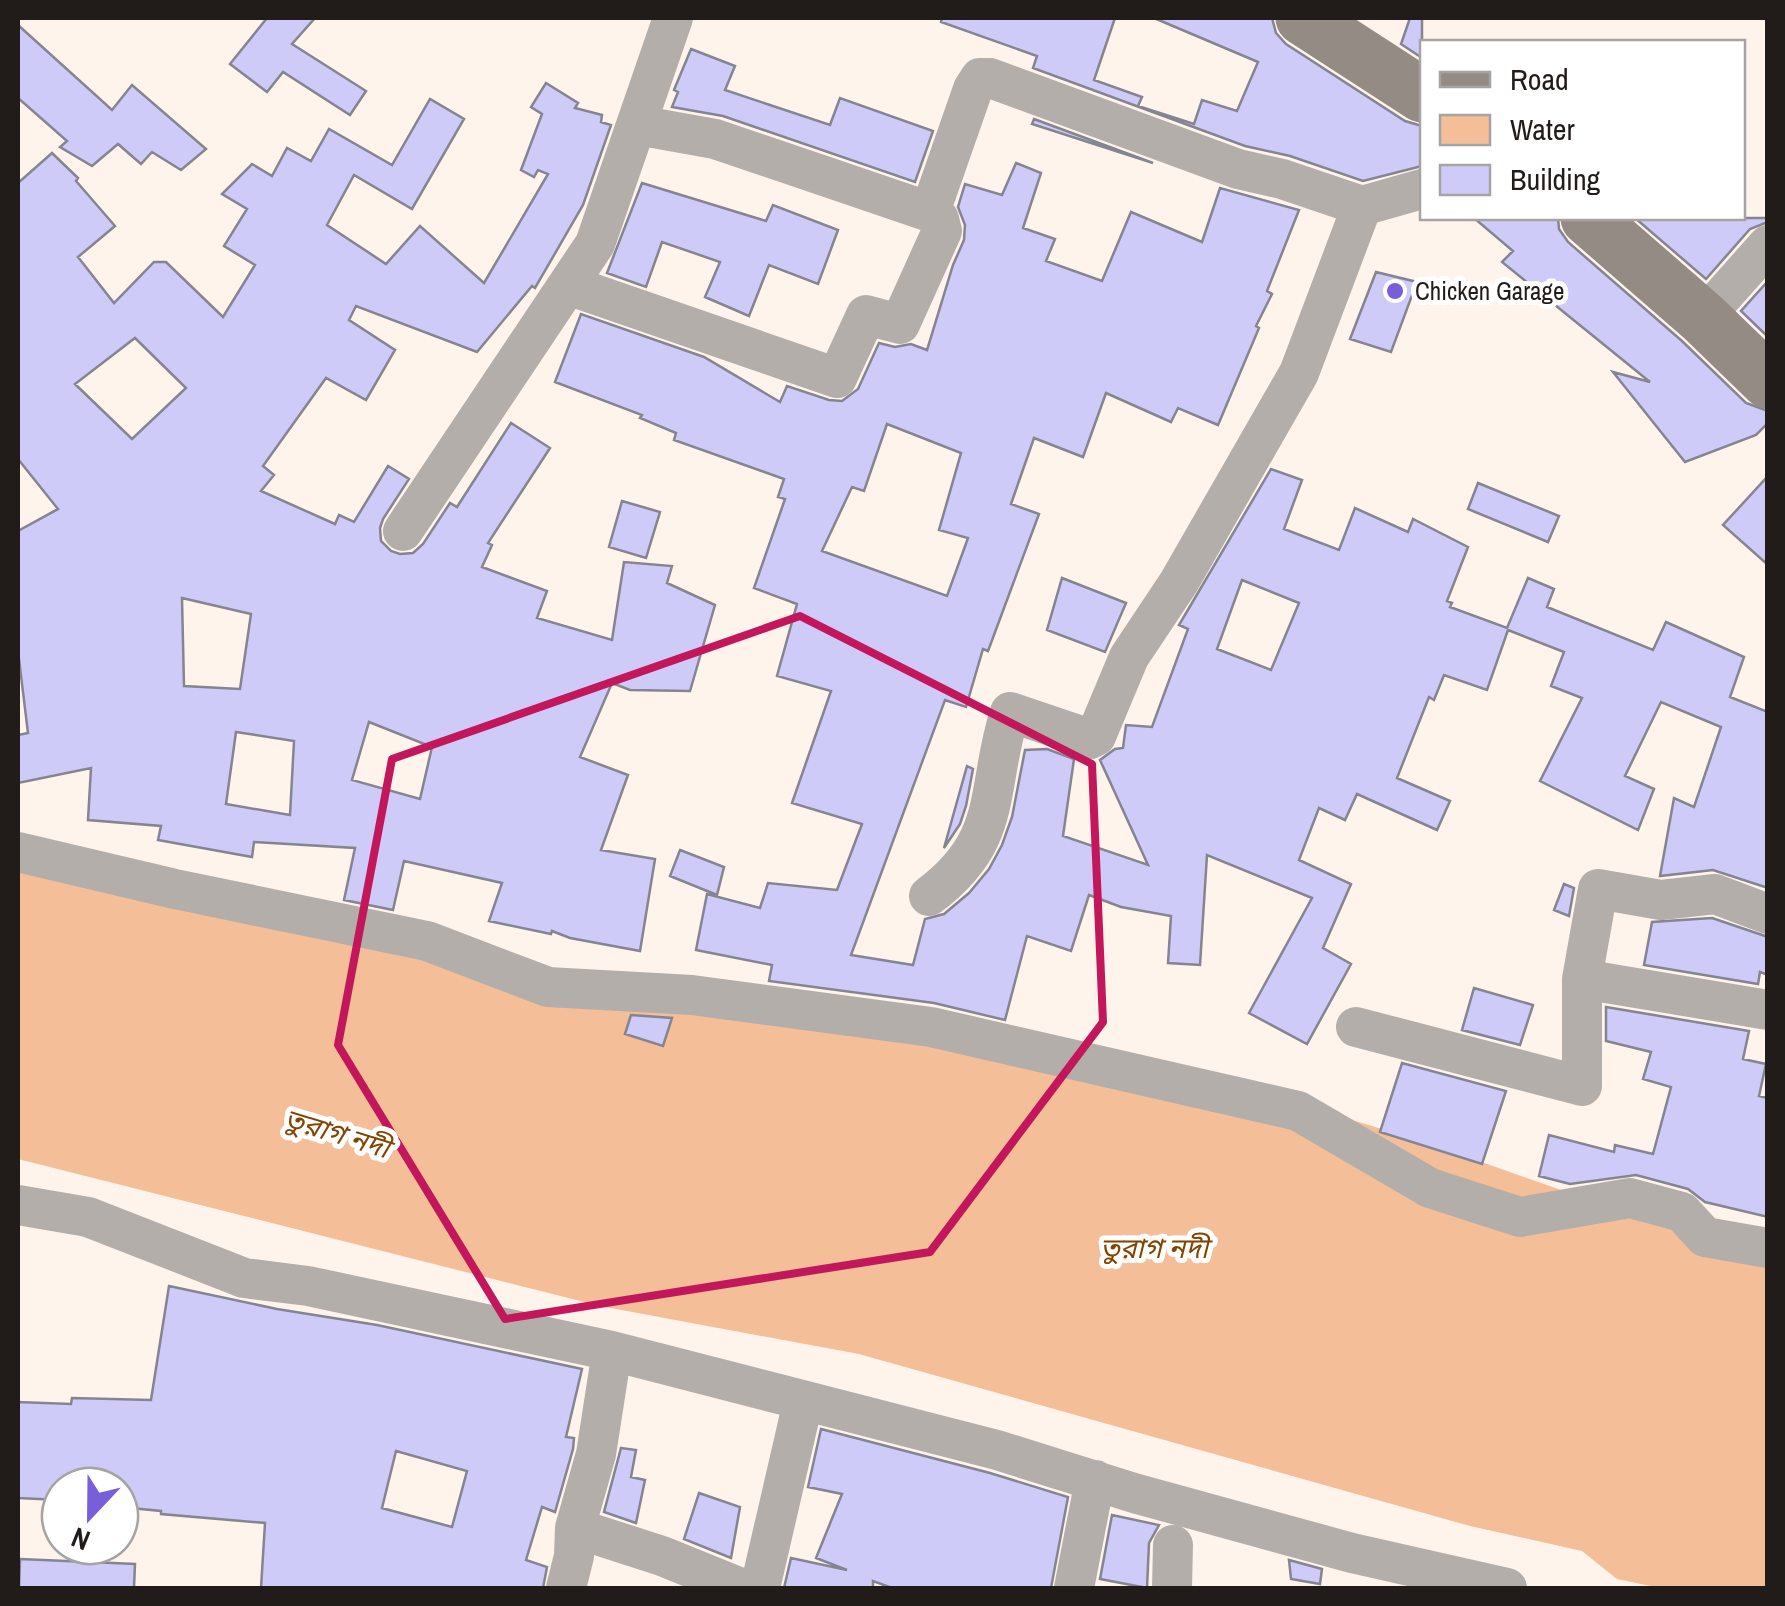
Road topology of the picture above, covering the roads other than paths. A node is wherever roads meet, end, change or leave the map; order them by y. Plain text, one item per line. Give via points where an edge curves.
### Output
1 (673, 18) edge
2 (1303, 18) edge
3 (1420, 94) edge
4 (637, 125) junction
5 (1420, 190) edge
6 (1362, 206) junction
7 (930, 212) junction
8 (1590, 220) edge
9 (1768, 245) edge
10 (568, 285) junction
11 (1702, 318) junction
12 (1768, 381) edge
13 (403, 531) dead end
14 (18, 852) edge
15 (929, 896) dead end
16 (1768, 914) edge
17 (1582, 979) junction
18 (1768, 1010) edge
19 (1356, 1027) dead end
20 (18, 1205) edge
21 (1768, 1248) edge
22 (612, 1351) junction
23 (804, 1402) junction
24 (1095, 1480) junction
25 (575, 1528) junction
26 (1173, 1545) dead end
27 (566, 1588) edge
28 (740, 1588) edge
29 (760, 1588) edge
30 (1074, 1588) edge
31 (1172, 1588) edge
32 (1507, 1588) edge

1 - 4 street
2 - 3 main road
4 - 7 street via 715,139
4 - 10 street via 595,244
5 - 6 street
6 - 7 street via 1238,170 980,78
6 - 15 street via 1299,373 1179,582 1128,657 1096,736 1010,712 981,840 951,880
7 - 10 street via 942,231 900,324 866,315 838,378
8 - 11 main road
9 - 11 street
10 - 13 street
11 - 12 main road
14 - 21 street via 428,941 548,987 692,995 989,1040 1298,1110 1430,1188 1520,1217 1630,1198 1682,1212 1705,1237
16 - 17 street via 1715,894 1660,900 1598,888
17 - 18 street
17 - 19 street via 1582,1086
20 - 22 street via 88,1218 244,1278
22 - 23 street
22 - 25 street via 596,1454
23 - 24 street
23 - 29 street
24 - 30 street
24 - 32 street via 1352,1553
25 - 27 street
25 - 28 street
26 - 31 street

